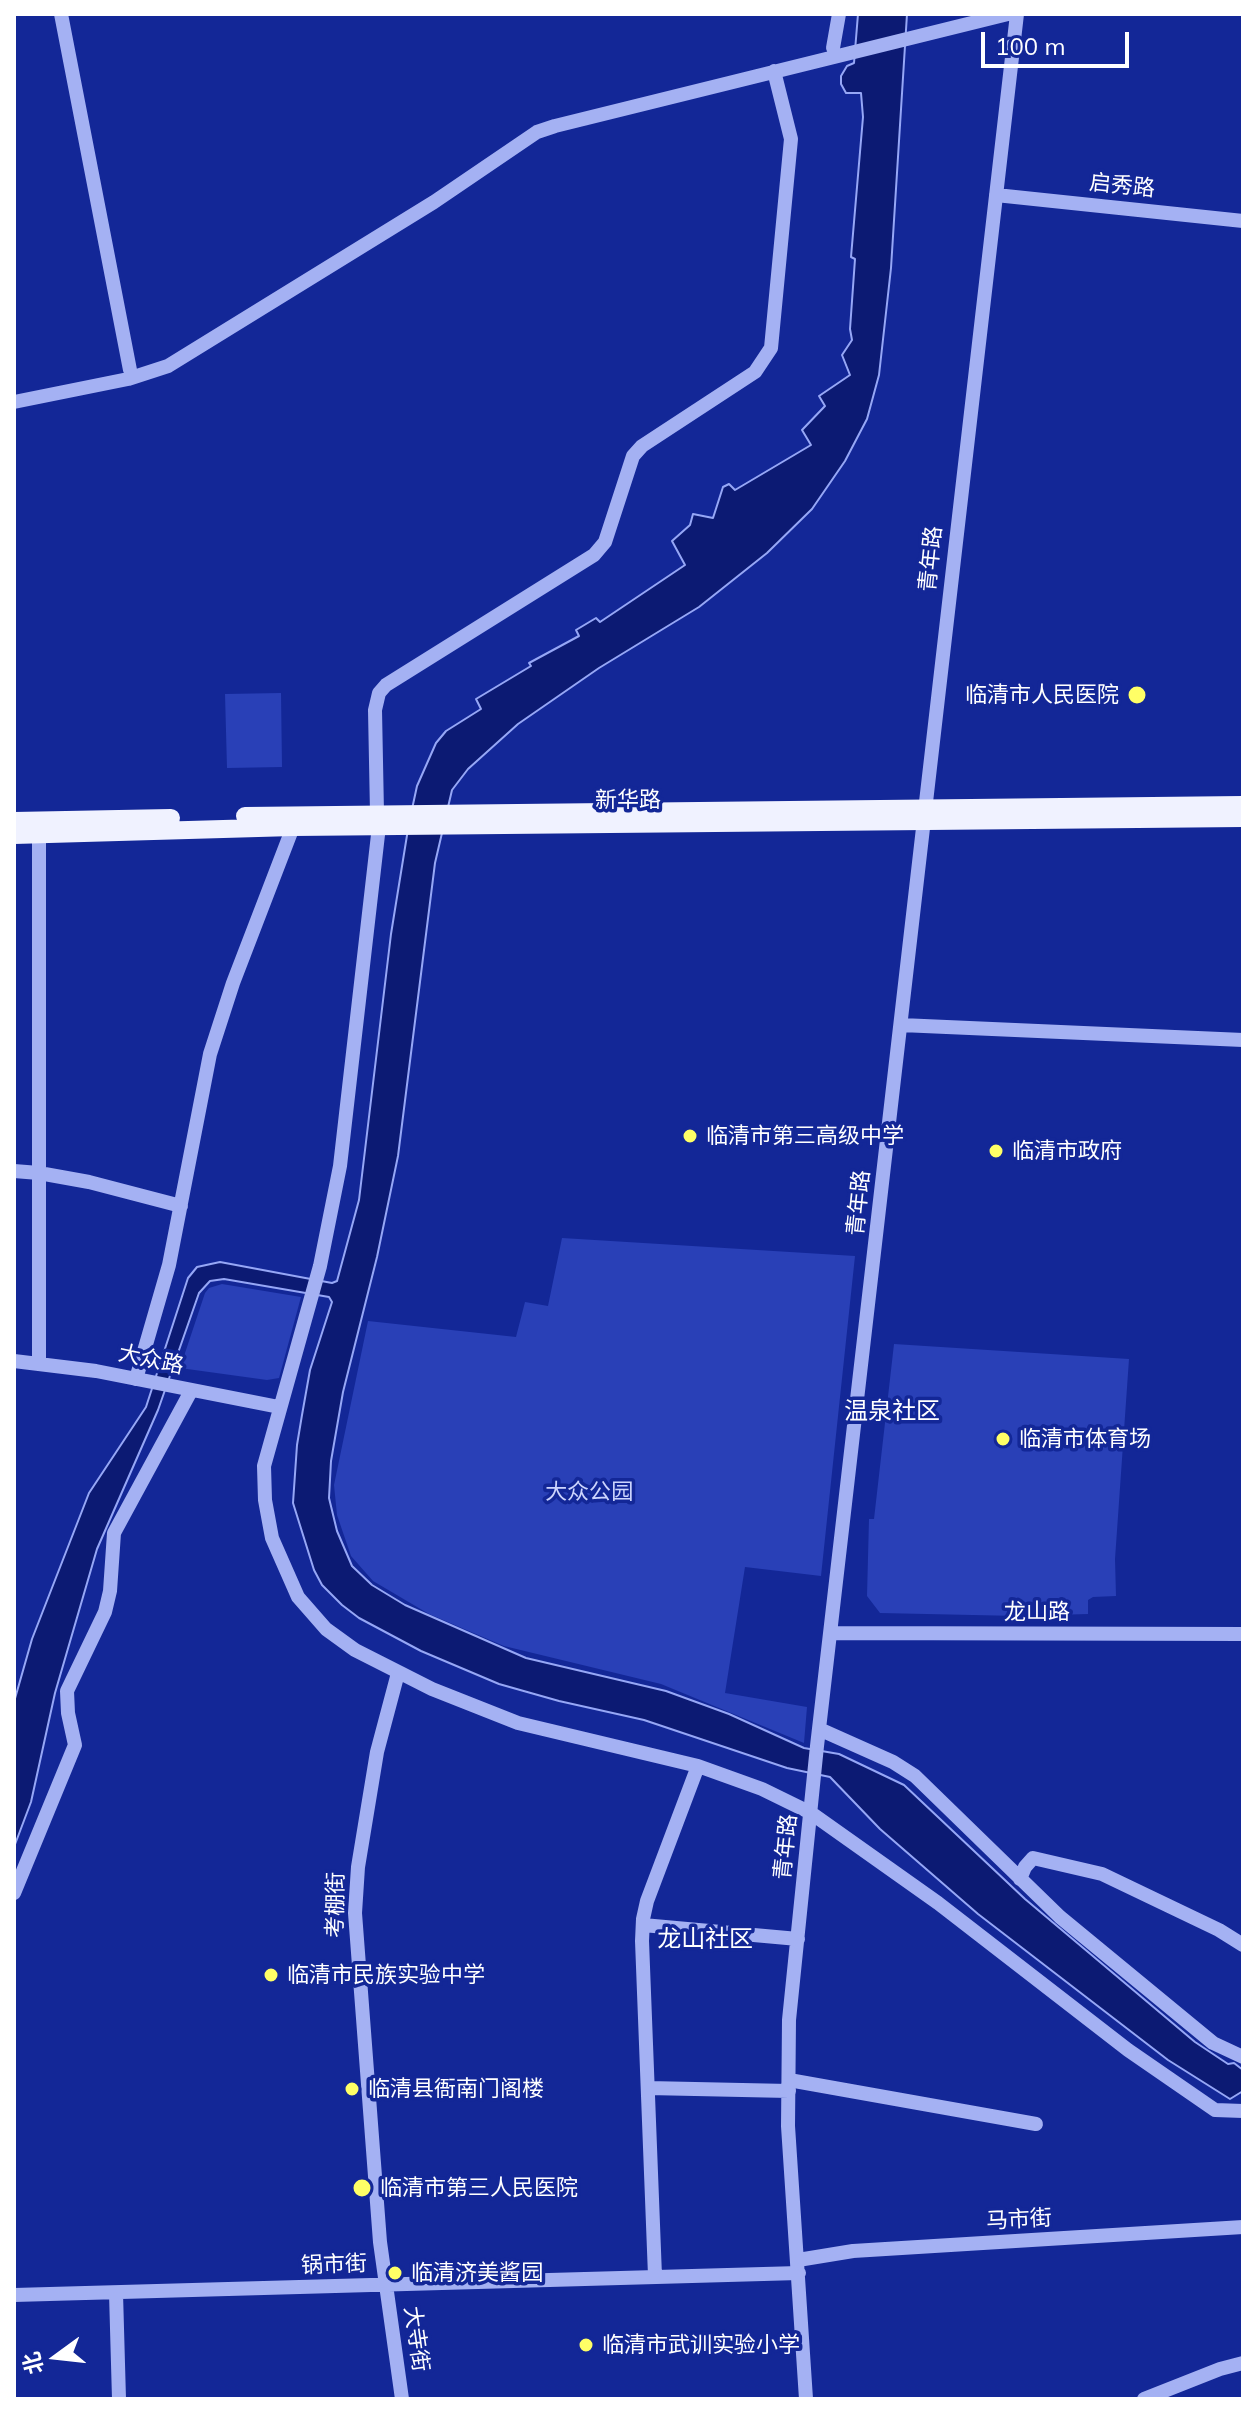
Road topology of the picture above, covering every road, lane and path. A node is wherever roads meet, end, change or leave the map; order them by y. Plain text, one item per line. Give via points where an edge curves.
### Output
1 (61, 14) edge
2 (839, 14) edge
3 (972, 14) edge
4 (1008, 14) edge
5 (1017, 14) edge
6 (914, 32) junction
7 (840, 49) junction
8 (774, 71) junction
9 (996, 195) junction
10 (1243, 221) edge
11 (130, 370) junction
12 (14, 393) edge
13 (14, 402) edge
14 (1243, 805) edge
15 (924, 816) junction
16 (1243, 818) edge
17 (386, 820) junction
18 (14, 821) edge
19 (293, 827) junction
20 (39, 834) junction
21 (14, 835) edge
22 (901, 1025) junction
23 (1243, 1040) edge
24 (14, 1171) edge
25 (39, 1173) junction
26 (181, 1206) junction
27 (14, 1361) edge
28 (39, 1363) junction
29 (136, 1379) junction
30 (191, 1391) junction
31 (279, 1407) junction
32 (830, 1633) junction
33 (1243, 1634) edge
34 (398, 1673) junction
35 (819, 1729) junction
36 (698, 1766) junction
37 (811, 1813) junction
38 (1020, 1879) junction
39 (14, 1893) edge
40 (643, 1925) junction
41 (798, 1939) junction
42 (1243, 1945) edge
43 (1243, 2057) edge
44 (789, 2086) junction
45 (648, 2088) junction
46 (1243, 2111) edge
47 (1036, 2124) dead end
48 (1243, 2227) edge
49 (799, 2267) junction
50 (655, 2276) junction
51 (386, 2286) junction
52 (116, 2293) junction
53 (14, 2295) edge
54 (1243, 2363) edge
55 (119, 2399) edge
56 (402, 2399) edge
57 (806, 2399) edge
58 (1144, 2399) edge

1 - 11 street
2 - 7 street
3 - 6 street
4 - 6 street
5 - 9 street, 青年路
6 - 7 street
7 - 8 street
7 - 11 street via 533,125 165,358
8 - 13 street via 537,132 168,366
8 - 17 street via 791,139 771,348 755,372 633,456 605,542 594,555 379,693 375,710
9 - 10 street, 启秀路
9 - 15 street, 青年路
11 - 12 street
14 - 15 main road, 新华路
15 - 16 main road, 新华路
15 - 17 main road, 新华路
15 - 22 street, 青年路
17 - 18 main road, 新华路
17 - 19 main road, 新华路
17 - 31 street via 340,1166 320,1266
19 - 20 main road, 新华路
19 - 26 street via 210,1054
20 - 21 main road, 新华路
20 - 25 street
22 - 23 street
22 - 32 street, 青年路
24 - 25 street
25 - 26 street
25 - 28 street
26 - 29 street
27 - 28 street, 大众路
28 - 29 street, 大众路
29 - 30 street, 大众路
30 - 31 street, 大众路
30 - 39 street via 114,1533 105,1612 67,1691 75,1745
31 - 34 street via 264,1466 265,1500 287,1576 326,1629
32 - 33 street, 龙山路
32 - 35 street, 青年路
34 - 36 street via 518,1723
34 - 51 street, 考棚街 via 377,1752 355,1913
35 - 37 street, 青年路
35 - 38 street via 915,1776
36 - 37 street
36 - 40 street via 647,1901
37 - 41 street, 青年路
37 - 46 street via 1152,2067 1215,2110
38 - 42 street via 1033,1858 1102,1874
38 - 43 street via 1213,2043
40 - 41 street
40 - 45 street
41 - 44 street, 青年路 via 789,2020
44 - 45 street
44 - 47 street
44 - 49 street, 青年路
45 - 50 street
48 - 49 street, 马市街 via 853,2251
49 - 50 street, 锅市街
49 - 57 street, 青年路
50 - 51 street, 锅市街
51 - 52 street, 锅市街
51 - 56 street, 大寺街
52 - 53 street, 锅市街
52 - 55 street
54 - 58 street

